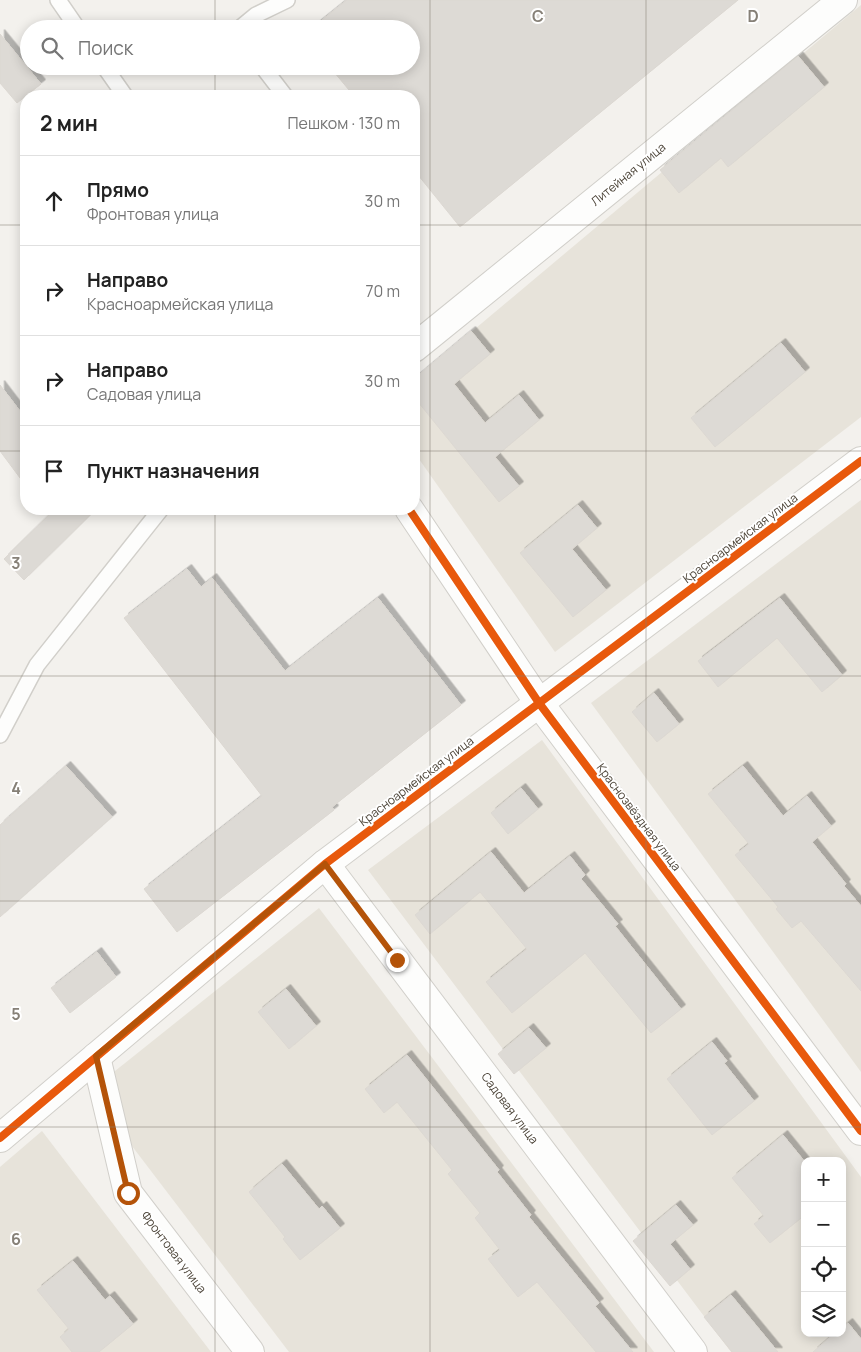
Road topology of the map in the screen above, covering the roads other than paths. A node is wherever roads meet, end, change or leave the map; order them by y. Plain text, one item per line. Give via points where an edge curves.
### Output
1 (58, 0) edge
2 (287, 0) edge
3 (843, 0) edge
4 (72, 20) edge
5 (250, 20) edge
6 (111, 75) edge
7 (269, 75) edge
8 (122, 90) edge
9 (280, 90) edge
10 (420, 343) edge
11 (861, 461) edge
12 (156, 515) edge
13 (413, 515) edge
14 (540, 703) junction
15 (0, 736) edge
16 (325, 864) junction
17 (96, 1056) junction
18 (861, 1131) edge
19 (0, 1138) edge
20 (250, 1352) edge
21 (694, 1352) edge

1 - 4 lane
2 - 5 lane
3 - 10 street, Литейная улица
6 - 8 lane
7 - 9 lane
11 - 14 street, Красноармейская улица
12 - 15 lane via 37,665
13 - 14 street, Краснозвёздная улица
14 - 16 street, Красноармейская улица
14 - 18 street, Краснозвёздная улица
16 - 17 street, Красноармейская улица
16 - 21 street, Садовая улица
17 - 19 street, Красноармейская улица
17 - 20 street, Фронтовая улица via 128,1193

